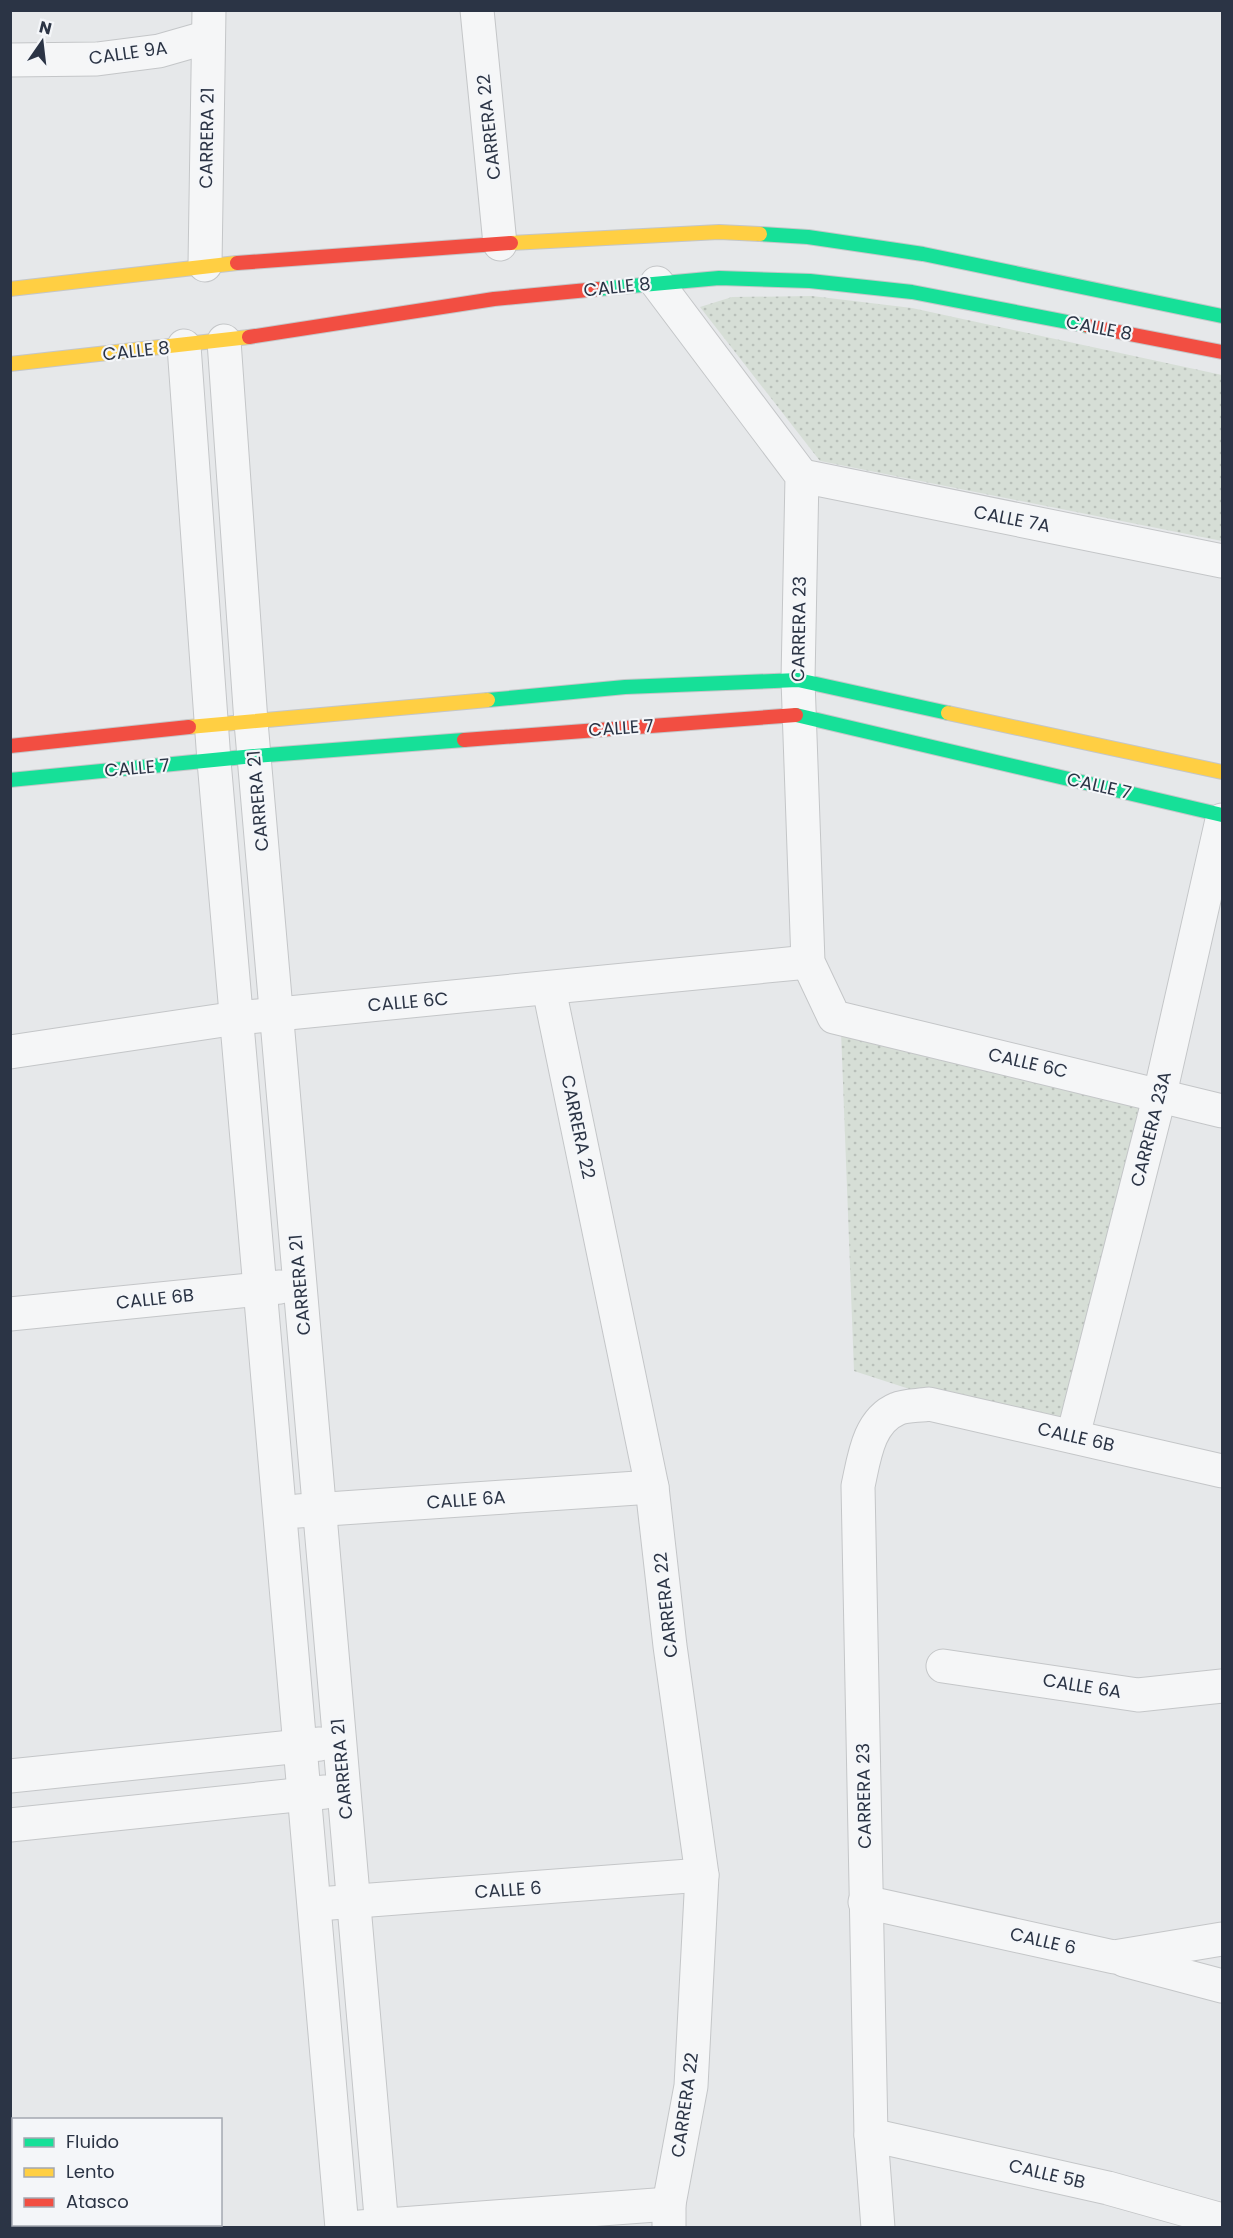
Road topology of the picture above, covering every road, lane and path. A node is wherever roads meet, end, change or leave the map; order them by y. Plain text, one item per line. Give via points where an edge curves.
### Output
1 (477, 10) edge
2 (208, 24) edge
3 (10, 60) edge
4 (500, 244) junction
5 (205, 265) junction
6 (657, 283) junction
7 (10, 289) edge
8 (1222, 316) edge
9 (224, 341) junction
10 (184, 346) junction
11 (1222, 352) edge
12 (10, 364) edge
13 (802, 476) junction
14 (1222, 561) edge
15 (798, 680) junction
16 (799, 716) junction
17 (251, 722) junction
18 (211, 725) junction
19 (10, 746) edge
20 (254, 756) junction
21 (214, 761) junction
22 (1222, 772) edge
23 (10, 780) edge
24 (1222, 814) edge
25 (1222, 820) edge
26 (808, 962) junction
27 (549, 989) junction
28 (276, 1014) junction
29 (834, 1017) joint
30 (237, 1018) junction
31 (10, 1052) edge
32 (1160, 1094) junction
33 (1222, 1111) edge
34 (300, 1285) junction
35 (260, 1288) junction
36 (10, 1314) edge
37 (929, 1404) joint
38 (1073, 1436) junction
39 (1222, 1471) edge
40 (652, 1487) junction
41 (319, 1509) junction
42 (279, 1512) junction
43 (943, 1666) dead end
44 (1222, 1686) edge
45 (340, 1742) junction
46 (300, 1745) junction
47 (10, 1776) edge
48 (344, 1790) junction
49 (304, 1794) junction
50 (10, 1825) edge
51 (702, 1875) junction
52 (353, 1901) junction
53 (866, 1902) junction
54 (314, 1904) junction
55 (1222, 1939) edge
56 (1114, 1957) junction
57 (1222, 1986) edge
58 (871, 2135) junction
59 (669, 2216) edge
60 (1222, 2220) edge
61 (373, 2227) edge
62 (342, 2228) edge
63 (878, 2228) edge

1 - 4 street, CARRERA 22
2 - 3 street, CALLE 9A via 159,51 97,59
2 - 5 street, CARRERA 21
4 - 5 main road, CALLE 8
4 - 8 main road, CALLE 8 via 719,232 808,237 923,254
5 - 7 main road, CALLE 8
6 - 9 main road, CALLE 8 via 494,299
6 - 11 main road, CALLE 8 via 719,278 798,280 912,292
6 - 13 street
9 - 10 main road, CALLE 8
9 - 17 street, CARRERA 21
10 - 12 main road, CALLE 8
10 - 18 street
13 - 14 street, CALLE 7A
13 - 15 street, CARRERA 23
15 - 16 street, CARRERA 23
15 - 17 main road, CALLE 7 via 625,687
15 - 22 main road, CALLE 7
16 - 20 main road, CALLE 7
16 - 24 main road, CALLE 7
16 - 26 street, CARRERA 23
17 - 18 main road, CALLE 7
17 - 20 street, CARRERA 21
18 - 19 main road, CALLE 7
18 - 21 street
20 - 21 main road, CALLE 7
20 - 28 street, CARRERA 21
21 - 23 main road, CALLE 7
21 - 30 street
25 - 32 street, CARRERA 23A
26 - 27 street, CALLE 6C
26 - 29 street, CARRERA 23
27 - 28 street, CALLE 6C
27 - 40 street, CARRERA 22
28 - 30 street, CALLE 6C
28 - 34 street, CARRERA 21
29 - 32 street, CALLE 6C
30 - 31 street, CALLE 6C
30 - 35 street
32 - 33 street, CALLE 6C
32 - 38 street, CARRERA 23A
34 - 35 street, CALLE 6B
34 - 41 street, CARRERA 21
35 - 36 street, CALLE 6B
35 - 42 street
37 - 38 street, CALLE 6B
37 - 53 street, CARRERA 23 via 897,1409 881,1421 867,1443 858,1486
38 - 39 street, CALLE 6B
40 - 41 street, CALLE 6A
40 - 51 street, CARRERA 22
41 - 42 street, CALLE 6A
41 - 45 street, CARRERA 21
42 - 46 street
43 - 44 street, CALLE 6A via 1138,1695
45 - 46 street
45 - 48 street, CARRERA 21
46 - 47 street
46 - 49 street
48 - 49 street
48 - 52 street, CARRERA 21
49 - 50 street
49 - 54 street
51 - 52 street, CALLE 6
51 - 59 street, CARRERA 22 via 691,2086
52 - 54 street, CALLE 6
52 - 61 street, CARRERA 21
53 - 56 street, CALLE 6
53 - 58 street, CARRERA 23
54 - 62 street
55 - 56 street, CALLE 6
56 - 57 street
58 - 60 street, CALLE 5B via 1108,2188
58 - 63 street, CARRERA 23
59 - 61 street

